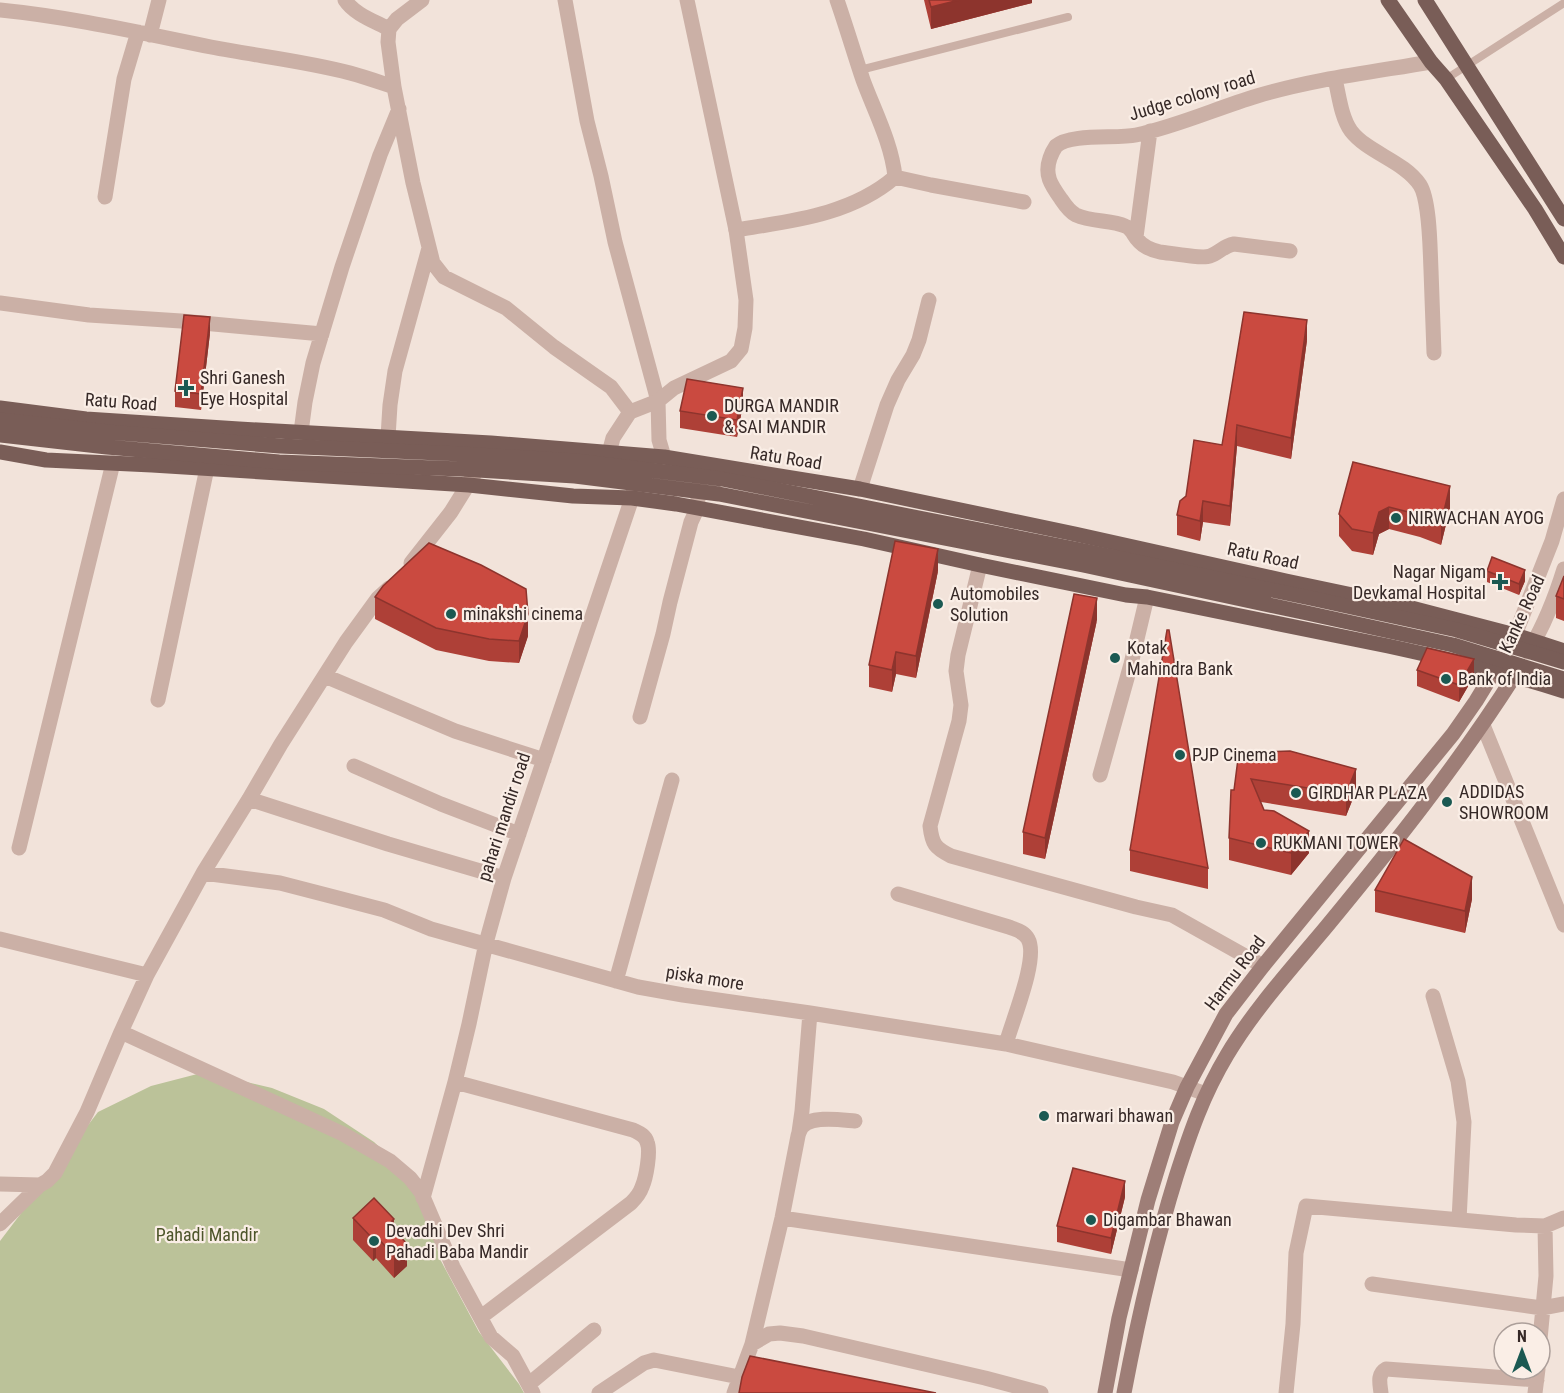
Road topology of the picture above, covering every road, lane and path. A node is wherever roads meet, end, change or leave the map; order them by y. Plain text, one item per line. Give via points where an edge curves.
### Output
1 (159, 0) edge
2 (345, 0) edge
3 (422, 0) edge
4 (565, 0) edge
5 (687, 0) edge
6 (837, 0) edge
7 (1388, 0) edge
8 (1425, 0) edge
9 (1564, 3) edge
10 (0, 10) edge
11 (1068, 17) dead end
12 (389, 29) junction
13 (144, 33) junction
14 (1431, 62) junction
15 (1467, 65) junction
16 (860, 70) junction
17 (1335, 79) junction
18 (1446, 79) junction
19 (394, 87) junction
20 (399, 110) junction
21 (1150, 131) junction
22 (895, 177) junction
23 (105, 197) dead end
24 (1024, 202) dead end
25 (1564, 219) edge
26 (736, 230) junction
27 (1136, 237) junction
28 (429, 248) junction
29 (1290, 251) dead end
30 (1564, 257) edge
31 (929, 300) dead end
32 (0, 303) edge
33 (322, 334) junction
34 (1434, 353) dead end
35 (658, 401) junction
36 (0, 408) edge
37 (630, 412) junction
38 (0, 420) edge
39 (301, 432) junction
40 (0, 435) edge
41 (388, 437) junction
42 (491, 443) junction
43 (0, 452) edge
44 (609, 453) junction
45 (639, 455) junction
46 (664, 457) junction
47 (113, 463) junction
48 (702, 464) junction
49 (207, 468) junction
50 (469, 484) junction
51 (860, 489) junction
52 (632, 498) junction
53 (1564, 500) edge
54 (697, 509) junction
55 (980, 565) junction
56 (1564, 569) edge
57 (1147, 597) junction
58 (1515, 635) junction
59 (1535, 641) junction
60 (1564, 651) edge
61 (1564, 662) edge
62 (1495, 670) junction
63 (1515, 675) junction
64 (325, 676) junction
65 (1564, 679) edge
66 (1564, 691) edge
67 (158, 700) dead end
68 (640, 717) dead end
69 (1483, 725) junction
70 (544, 760) junction
71 (354, 766) dead end
72 (1100, 775) dead end
73 (672, 780) dead end
74 (249, 799) junction
75 (519, 834) junction
76 (19, 848) dead end
77 (203, 873) junction
78 (504, 878) junction
79 (898, 894) dead end
80 (1564, 925) edge
81 (0, 939) edge
82 (486, 943) junction
83 (1263, 966) junction
84 (147, 975) junction
85 (616, 981) junction
86 (1433, 996) dead end
87 (810, 1013) junction
88 (121, 1032) junction
89 (1006, 1044) junction
90 (455, 1082) junction
91 (1187, 1087) junction
92 (1206, 1094) junction
93 (855, 1121) dead end
94 (798, 1136) junction
95 (0, 1184) edge
96 (40, 1185) junction
97 (423, 1198) junction
98 (782, 1218) junction
99 (1564, 1218) edge
100 (1459, 1220) junction
101 (0, 1224) edge
102 (1545, 1226) junction
103 (1131, 1270) junction
104 (1372, 1284) dead end
105 (1564, 1304) edge
106 (1542, 1308) junction
107 (481, 1317) junction
108 (1541, 1321) edge
109 (594, 1330) dead end
110 (752, 1344) junction
111 (739, 1377) junction
112 (1492, 1377) edge
113 (531, 1388) edge
114 (599, 1393) edge
115 (734, 1393) edge
116 (1041, 1393) edge
117 (1105, 1393) edge
118 (1124, 1393) edge
119 (1286, 1393) edge
120 (1381, 1393) edge

1 - 13 street
2 - 12 street via 356,11
3 - 12 street
4 - 35 street via 615,242
5 - 26 street
6 - 16 street
7 - 14 main road
8 - 15 main road
9 - 15 lane
10 - 13 street
11 - 16 lane
12 - 19 street
13 - 19 street via 350,73
13 - 23 street via 124,79
14 - 17 street, Judge colony road
14 - 18 main road
15 - 18 lane
15 - 25 main road
16 - 22 street via 889,149
17 - 21 street, Judge colony road via 1256,96
17 - 34 street via 1352,133 1411,175 1423,191 1429,226
18 - 30 main road
19 - 20 street
20 - 28 street
20 - 33 street via 358,216
21 - 27 street
21 - 27 street, Judge colony road via 1066,141 1056,146 1047,169 1047,178 1069,210 1076,215 1125,225
22 - 24 street
22 - 26 street via 851,205
26 - 35 street via 746,300 741,349 731,361 674,388
27 - 29 street, Judge colony road via 1146,247 1158,251 1201,257 1234,244
28 - 37 street via 433,263 444,277 506,308 611,387
28 - 41 street via 400,346
31 - 51 street via 919,340 887,405
32 - 33 street via 89,315
33 - 39 street
35 - 37 street
35 - 46 street via 659,440
36 - 39 main road, Ratu Road via 86,419
37 - 44 street via 613,438
38 - 61 main road, bridge via 280,446 576,461 722,478 1310,598 1456,630
39 - 41 main road, Ratu Road
40 - 65 main road, bridge via 279,462 575,476 719,494 1318,615 1453,645
41 - 42 main road, Ratu Road
42 - 44 main road, Ratu Road
42 - 50 street
43 - 47 main road via 46,460
44 - 45 main road, Ratu Road
45 - 46 main road, Ratu Road
45 - 52 street, pahari mandir road
46 - 48 main road, Ratu Road
47 - 49 main road
47 - 76 street
48 - 51 main road, Ratu Road
48 - 54 street
49 - 50 main road
49 - 67 street
50 - 52 main road via 573,496
50 - 64 street via 410,566 378,598
51 - 58 main road, Ratu Road via 1400,605
52 - 54 main road
52 - 70 street, pahari mandir road
53 - 58 street, Kanke Road
54 - 55 main road
54 - 68 street
55 - 57 main road
55 - 83 street via 958,654 959,721 930,826 938,849 951,856 1172,915
56 - 59 street, Kanke Road
57 - 62 main road
57 - 72 street
58 - 59 main road, Ratu Road
58 - 62 main road, Harmu Road
59 - 60 main road, Ratu Road
59 - 63 street, Kanke Road
62 - 63 main road
62 - 83 main road, Harmu Road via 1453,734
63 - 66 main road
63 - 69 main road
64 - 70 street via 455,731
64 - 74 street
69 - 80 street
69 - 92 main road via 1341,909 1269,994 1226,1056
70 - 75 street, pahari mandir road
71 - 75 street
73 - 85 street
74 - 77 street
74 - 78 street
75 - 78 street, pahari mandir road
77 - 82 street, piska more via 292,886
77 - 84 street
78 - 82 street, pahari mandir road
79 - 89 street via 1009,927 1024,933 1030,941 1031,959
81 - 84 street
82 - 85 street, piska more
82 - 90 street, pahari mandir road
83 - 91 main road, Harmu Road via 1226,1014
84 - 88 street
85 - 87 street, piska more
86 - 100 street via 1458,1081 1464,1122
87 - 89 street, piska more
87 - 94 street
88 - 96 street via 87,1112 55,1173
88 - 97 street via 343,1134 390,1161 410,1178
89 - 91 street, piska more
90 - 97 street, pahari mandir road
90 - 107 street via 633,1130 648,1142 643,1185 631,1203
91 - 92 street, piska more
91 - 103 main road, Harmu Road via 1148,1200
92 - 118 main road via 1189,1136 1151,1261
93 - 94 street via 808,1122
94 - 98 street
95 - 96 street
96 - 101 street
97 - 107 street via 453,1267
98 - 103 street
98 - 110 street
99 - 102 street
100 - 102 street
100 - 119 street via 1306,1206 1296,1253
102 - 106 street
103 - 117 main road, Harmu Road
104 - 106 street
105 - 106 street
106 - 108 street
107 - 113 street via 491,1337 513,1356
109 - 113 street
110 - 111 street
110 - 116 street via 769,1334 802,1336
111 - 114 street via 654,1360
111 - 115 street
112 - 120 street via 1386,1369 1379,1376

